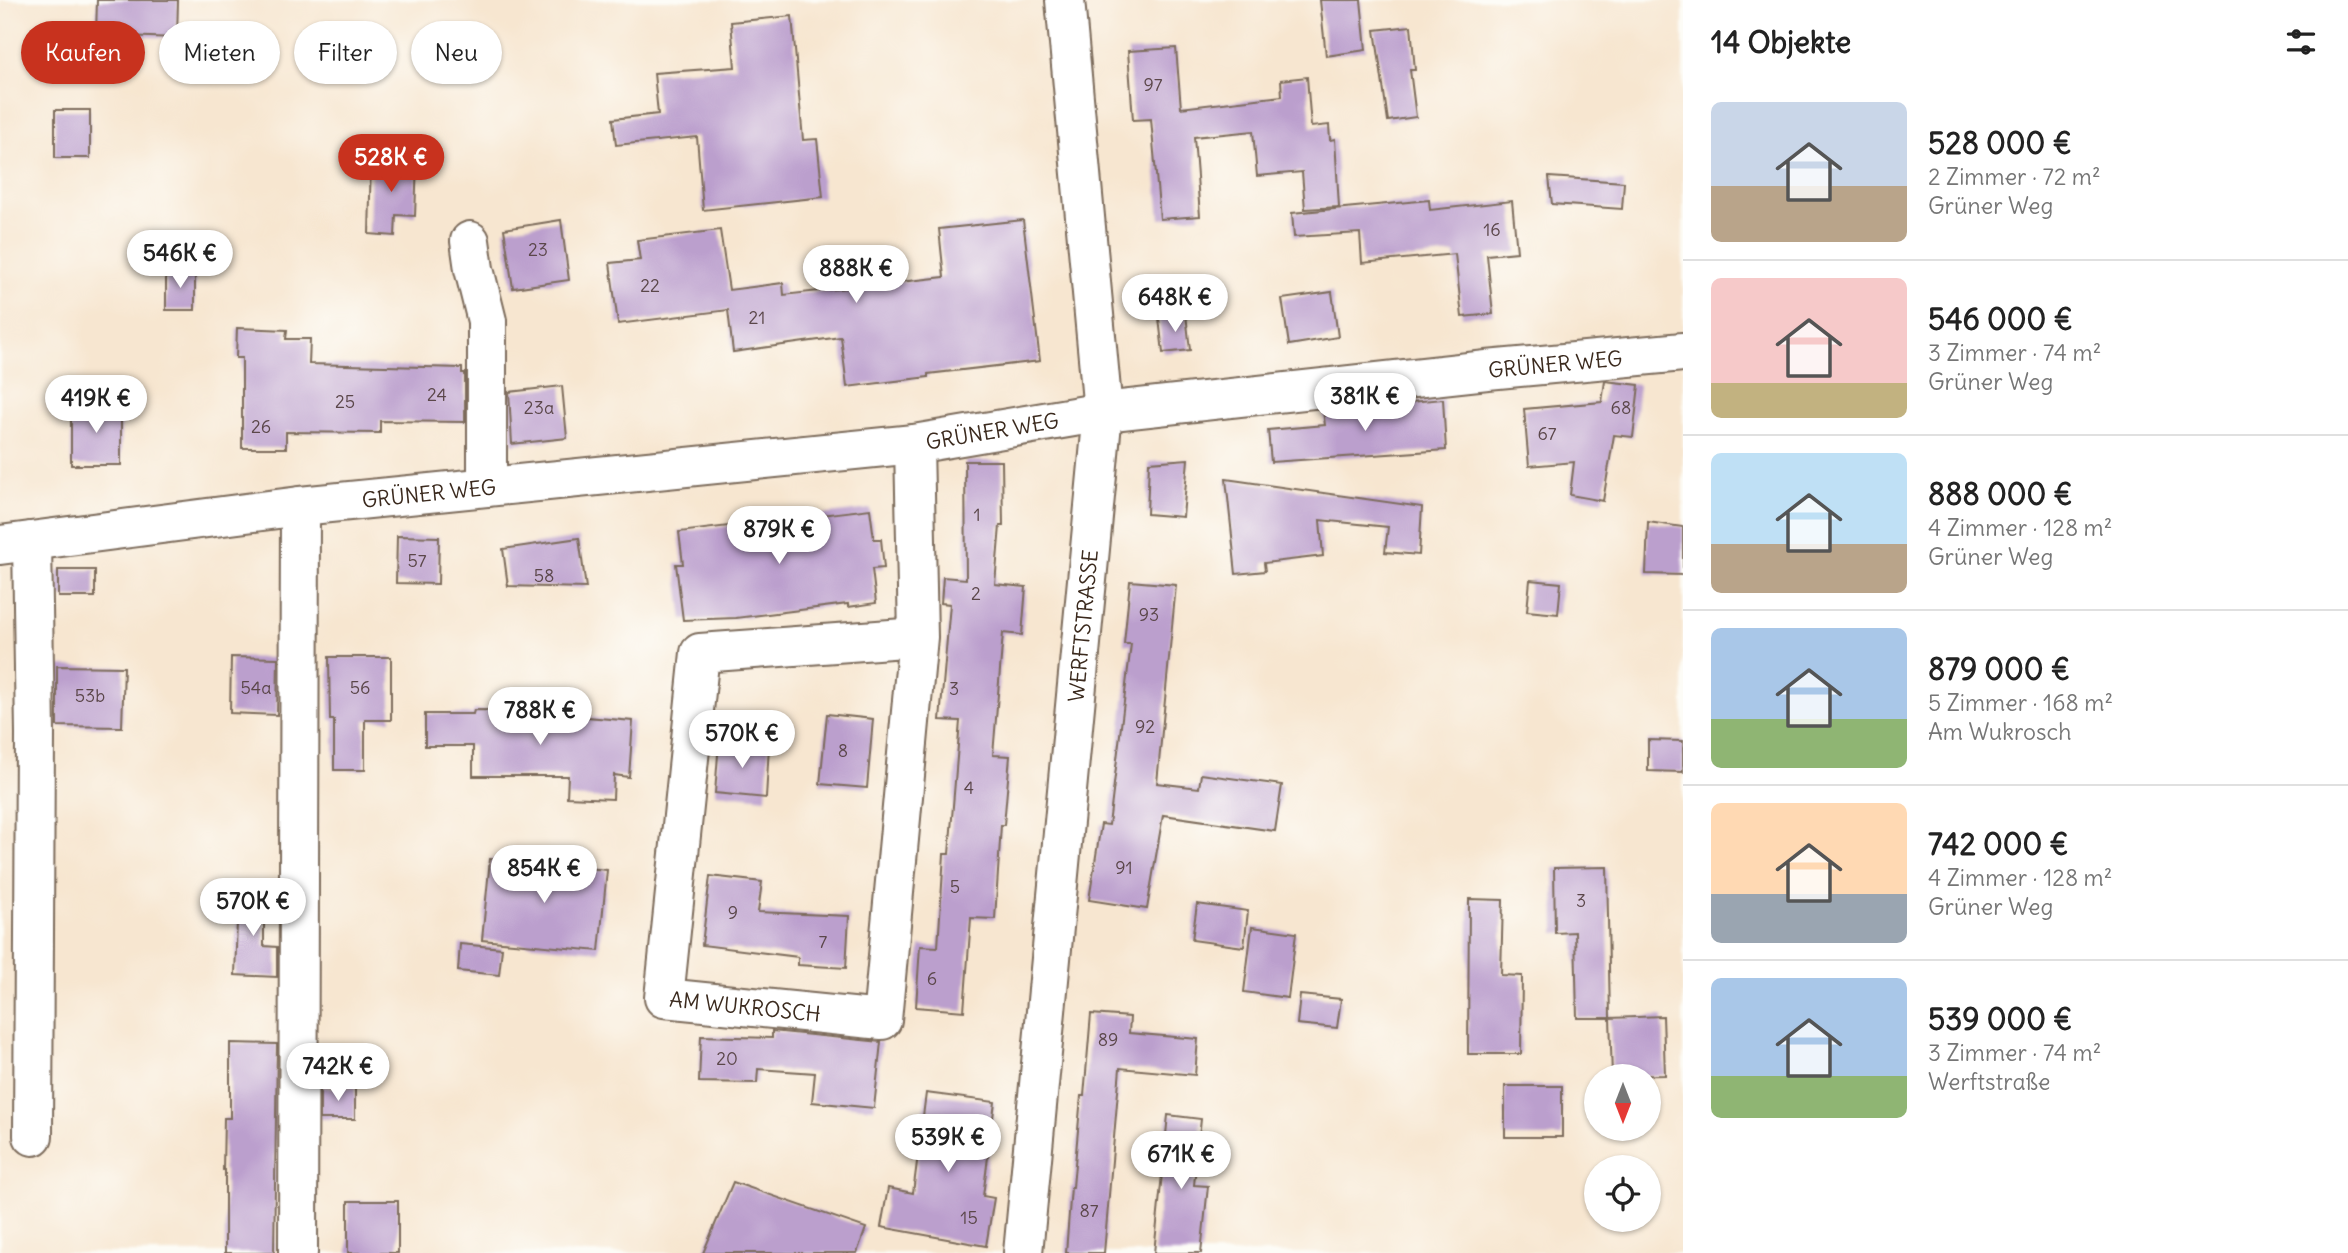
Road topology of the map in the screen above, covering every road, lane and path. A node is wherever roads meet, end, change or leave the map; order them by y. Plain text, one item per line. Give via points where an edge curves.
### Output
1 (1065, 0) edge
2 (470, 241) dead end
3 (1683, 352) edge
4 (1103, 412) junction
5 (914, 444) junction
6 (487, 487) junction
7 (300, 506) junction
8 (16, 543) edge
9 (918, 638) junction
10 (33, 1136) dead end
11 (298, 1253) edge
12 (1023, 1253) edge

1 - 4 street, WERFTSTRASSE
2 - 6 street via 487,321
3 - 4 street, GRÜNER WEG
4 - 5 street, GRÜNER WEG
4 - 12 street, WERFTSTRASSE
5 - 6 street, GRÜNER WEG
5 - 9 street, AM WUKROSCH
6 - 7 street, GRÜNER WEG
7 - 8 street, GRÜNER WEG
7 - 11 street
8 - 10 street via 35,734
9 - 9 street, AM WUKROSCH via 882,1020 664,998 700,653

